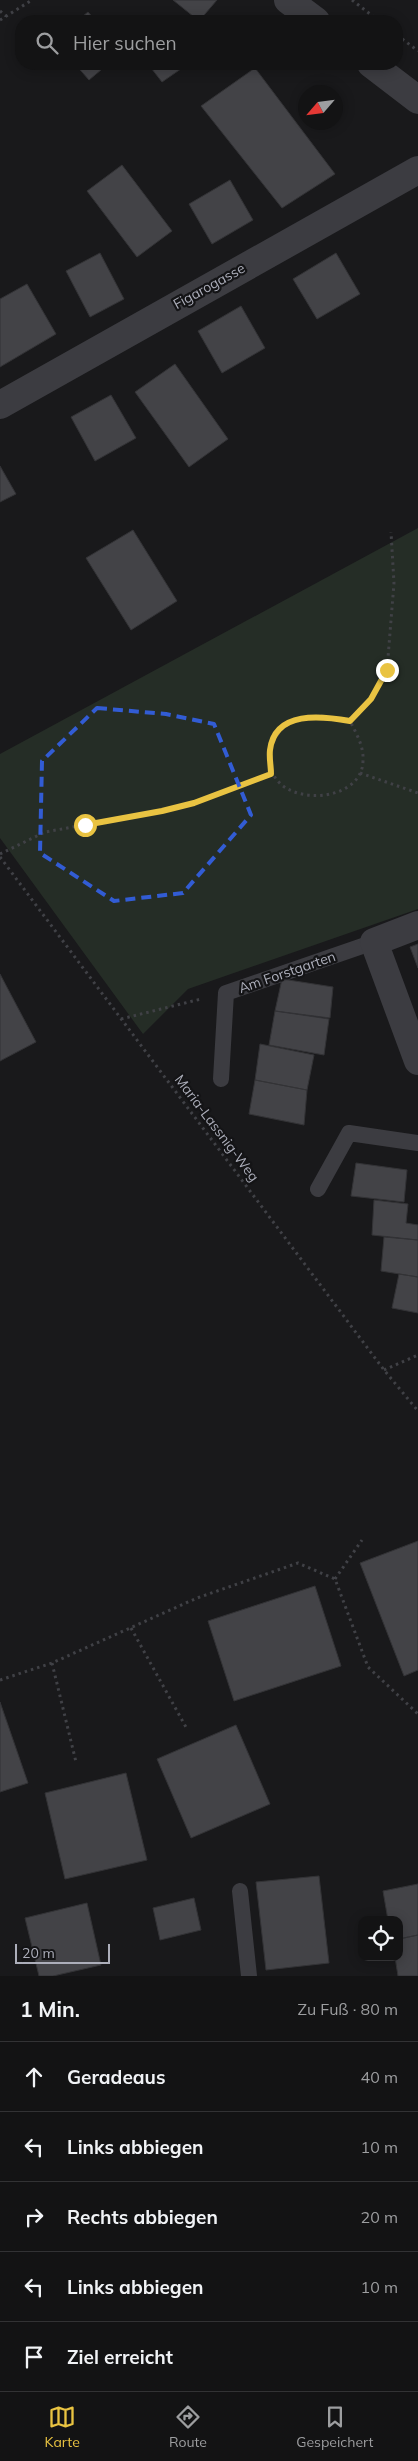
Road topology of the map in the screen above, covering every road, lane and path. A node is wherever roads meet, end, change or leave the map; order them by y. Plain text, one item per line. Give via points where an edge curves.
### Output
1 (32, 0) edge
2 (288, 0) edge
3 (352, 0) edge
4 (0, 11) edge
5 (308, 15) edge
6 (371, 15) edge
7 (6, 16) junction
8 (0, 20) edge
9 (403, 40) edge
10 (418, 51) edge
11 (379, 70) edge
12 (418, 100) edge
13 (418, 170) edge
14 (0, 404) edge
15 (391, 532) dead end
16 (350, 721) junction
17 (360, 773) junction
18 (271, 774) junction
19 (418, 793) edge
20 (0, 856) edge
21 (418, 925) edge
22 (374, 942) junction
23 (226, 993) junction
24 (121, 1019) junction
25 (418, 1061) edge
26 (221, 1079) dead end
27 (418, 1143) edge
28 (318, 1189) dead end
29 (418, 1356) edge
30 (384, 1370) junction
31 (418, 1411) edge
32 (362, 1540) dead end
33 (335, 1579) junction
34 (131, 1628) junction
35 (52, 1662) junction
36 (0, 1680) edge
37 (418, 1714) edge
38 (187, 1730) dead end
39 (76, 1762) dead end
40 (240, 1892) dead end
41 (249, 1976) edge

1 - 7 path
2 - 5 street
3 - 6 path
4 - 7 path
7 - 8 path
9 - 10 path
11 - 12 street
13 - 14 street, Figarogasse
15 - 16 path via 394,583 387,670 371,699
16 - 17 path via 361,744 364,761
16 - 18 path via 321,716 296,720 279,729 270,749
17 - 18 path via 346,788 324,796 301,793 279,785
17 - 19 path
18 - 20 path via 194,803 45,832
20 - 24 path, Maria-Lassnig-Weg
21 - 22 street, Am Forstgarten
22 - 23 lane, Am Forstgarten
22 - 25 street
23 - 24 path
23 - 26 lane, Am Forstgarten
24 - 30 path, Maria-Lassnig-Weg
27 - 28 lane via 349,1133
29 - 30 path
30 - 31 path, Maria-Lassnig-Weg
32 - 33 path
33 - 34 path via 298,1563 198,1598
33 - 37 path via 368,1667
34 - 35 path
34 - 38 path
35 - 36 path
35 - 39 path
40 - 41 lane

